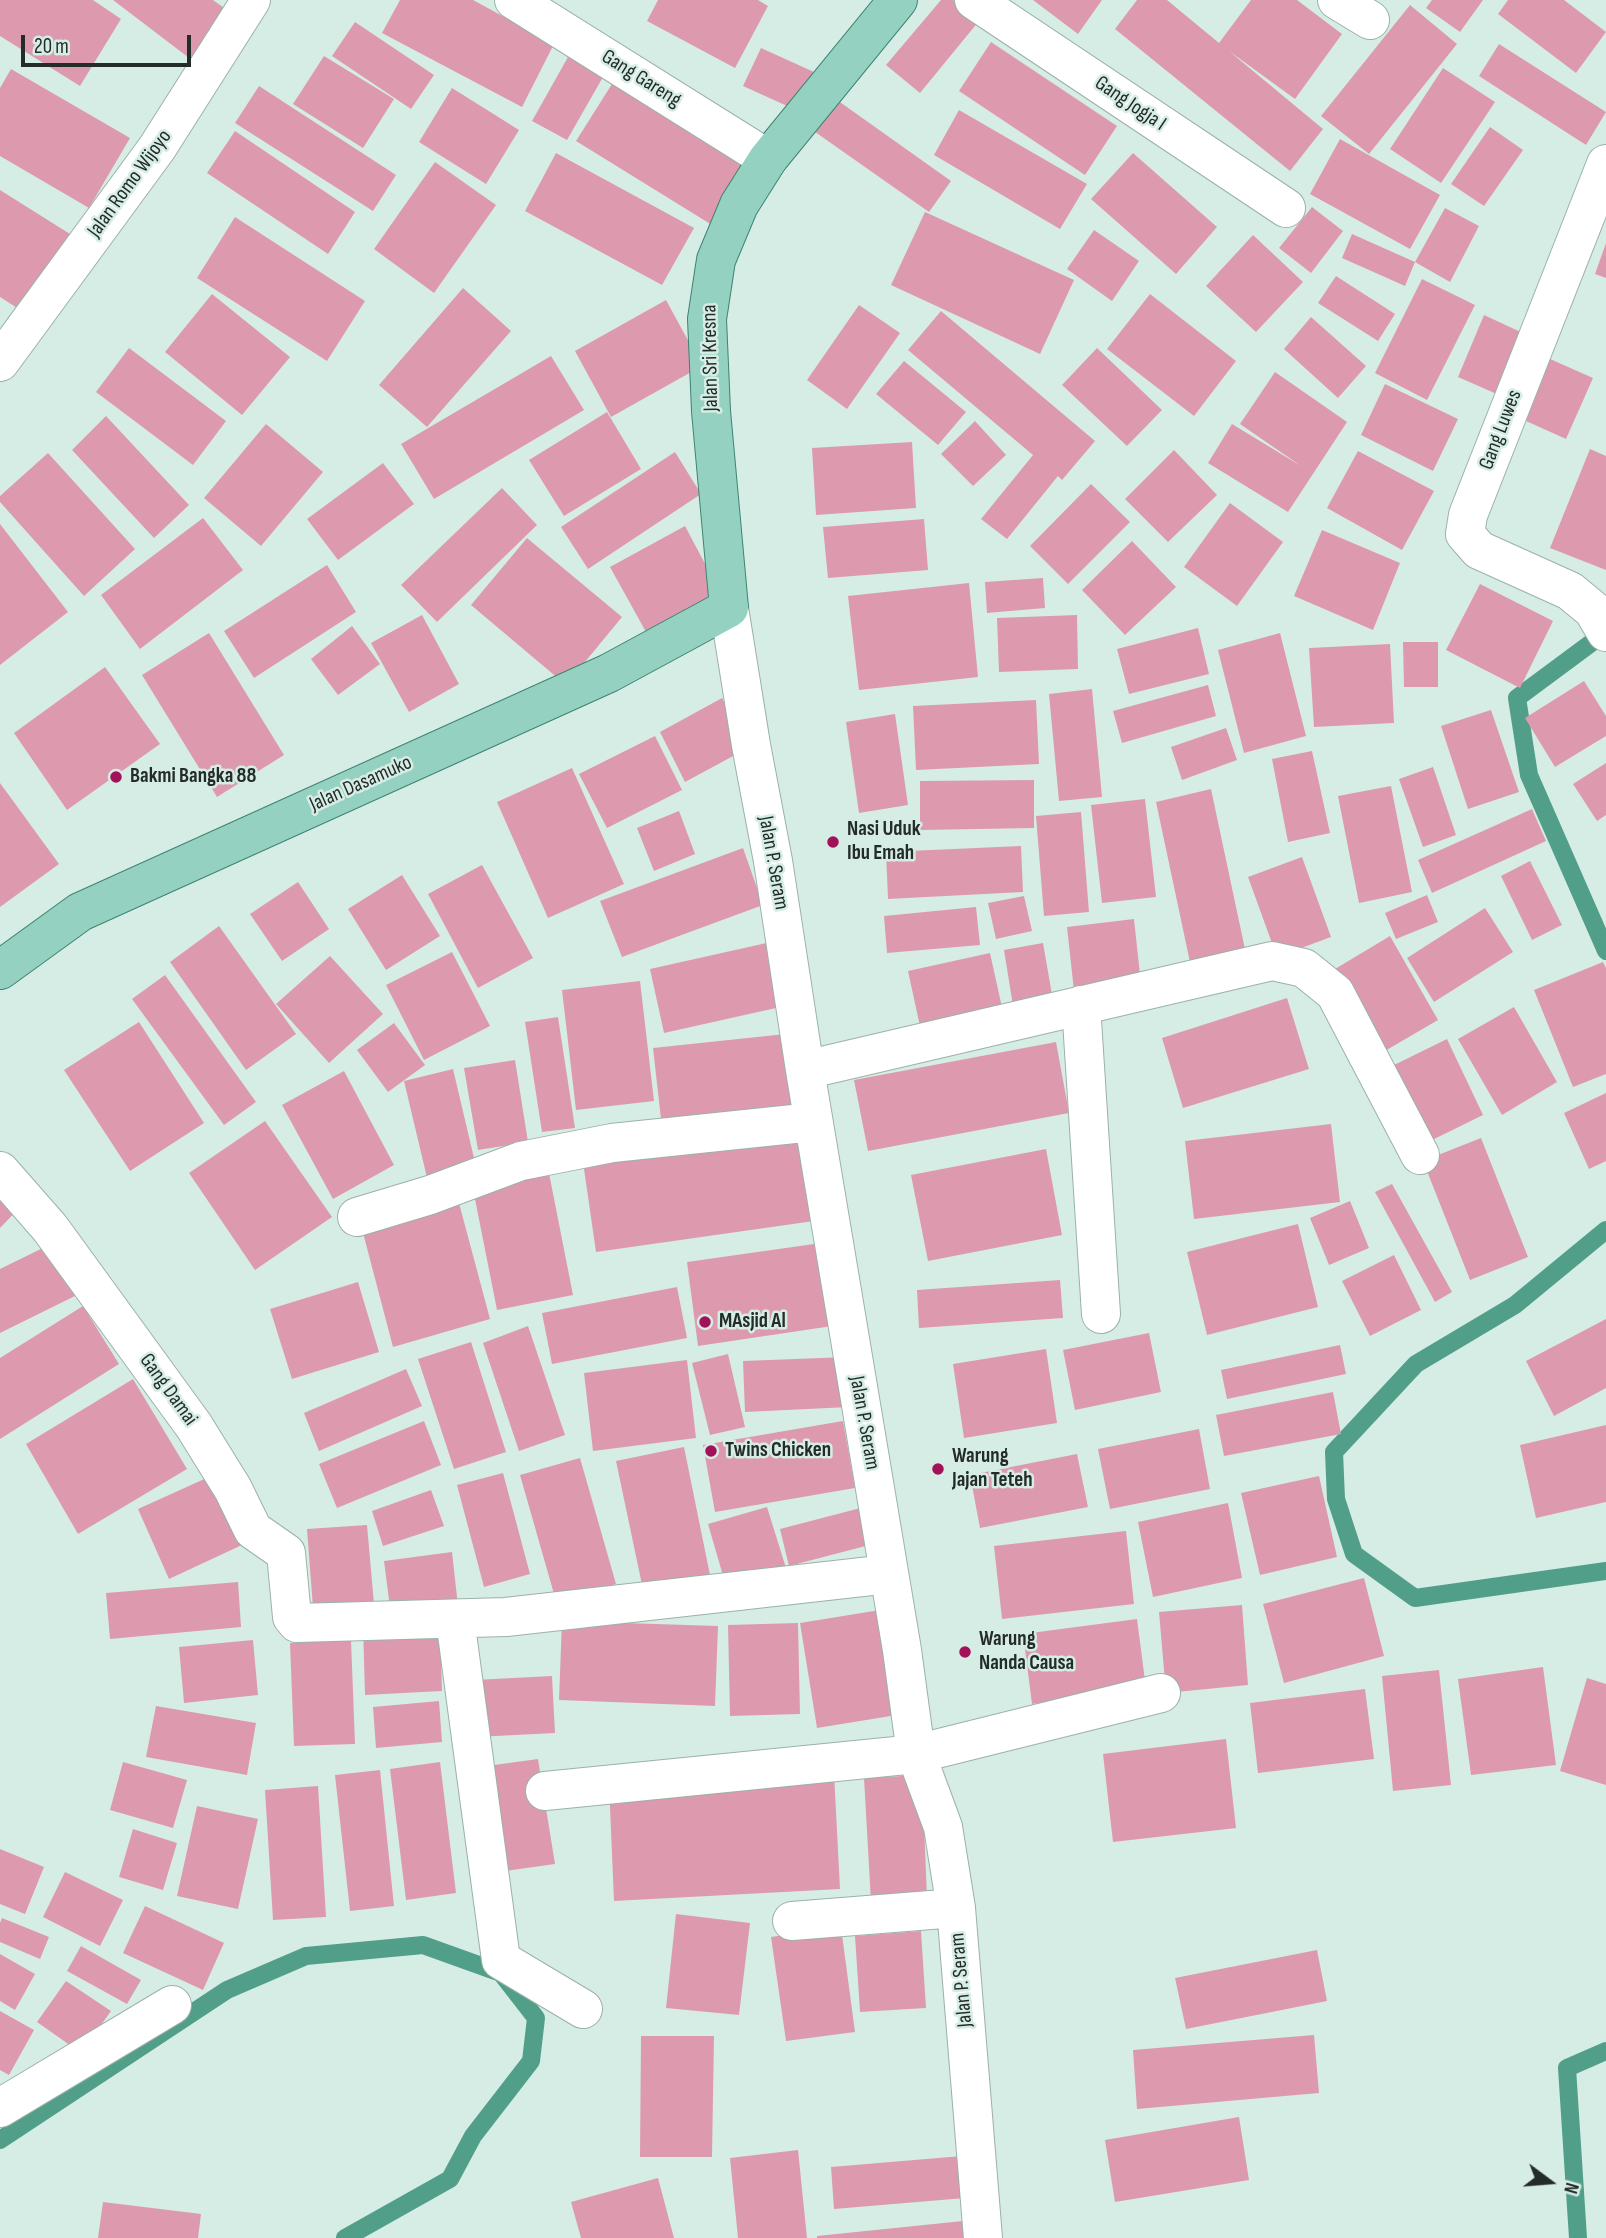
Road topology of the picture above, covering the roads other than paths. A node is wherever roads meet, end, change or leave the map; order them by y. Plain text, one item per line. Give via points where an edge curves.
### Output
1 (251, 0) edge
2 (513, 0) edge
3 (898, 0) edge
4 (974, 0) edge
5 (1336, 0) edge
6 (1370, 20) dead end
7 (768, 159) junction
8 (1606, 164) edge
9 (1286, 208) dead end
10 (0, 362) edge
11 (729, 608) junction
12 (1600, 621) edge
13 (0, 970) edge
14 (1081, 1005) junction
15 (804, 1070) junction
16 (813, 1122) junction
17 (1420, 1155) dead end
18 (0, 1171) edge
19 (357, 1217) dead end
20 (1101, 1314) dead end
21 (889, 1574) junction
22 (455, 1619) junction
23 (1161, 1693) dead end
24 (916, 1754) junction
25 (545, 1791) dead end
26 (956, 1908) junction
27 (792, 1921) dead end
28 (172, 2005) dead end
29 (583, 2009) dead end
30 (0, 2108) edge
31 (983, 2238) edge

1 - 10 street, Jalan Romo Wijoyo via 158,148
2 - 7 street, Gang Gareng
3 - 7 main road, Jalan Sri Kresna
4 - 9 street, Gang Jogja I
5 - 6 street
7 - 11 main road, Jalan Sri Kresna via 739,205 716,260 707,319
8 - 12 street, Gang Luwes via 1468,514 1465,534 1479,550 1570,591
11 - 13 main road, Jalan Dasamuko via 609,673 80,912
11 - 15 street, Jalan P. Seram via 774,861
14 - 15 street
14 - 17 street via 1272,961 1304,968 1335,993
14 - 20 street
15 - 16 street, Jalan P. Seram
16 - 19 street via 612,1143 521,1161
16 - 21 street, Jalan P. Seram
18 - 22 street, Gang Damai via 50,1228 194,1426 253,1530 286,1553 292,1617 297,1623
21 - 22 street
21 - 24 street, Jalan P. Seram
22 - 29 street via 502,1960
23 - 24 street
24 - 25 street
24 - 26 street, Jalan P. Seram via 943,1827
26 - 27 street
26 - 31 street, Jalan P. Seram
28 - 30 street

